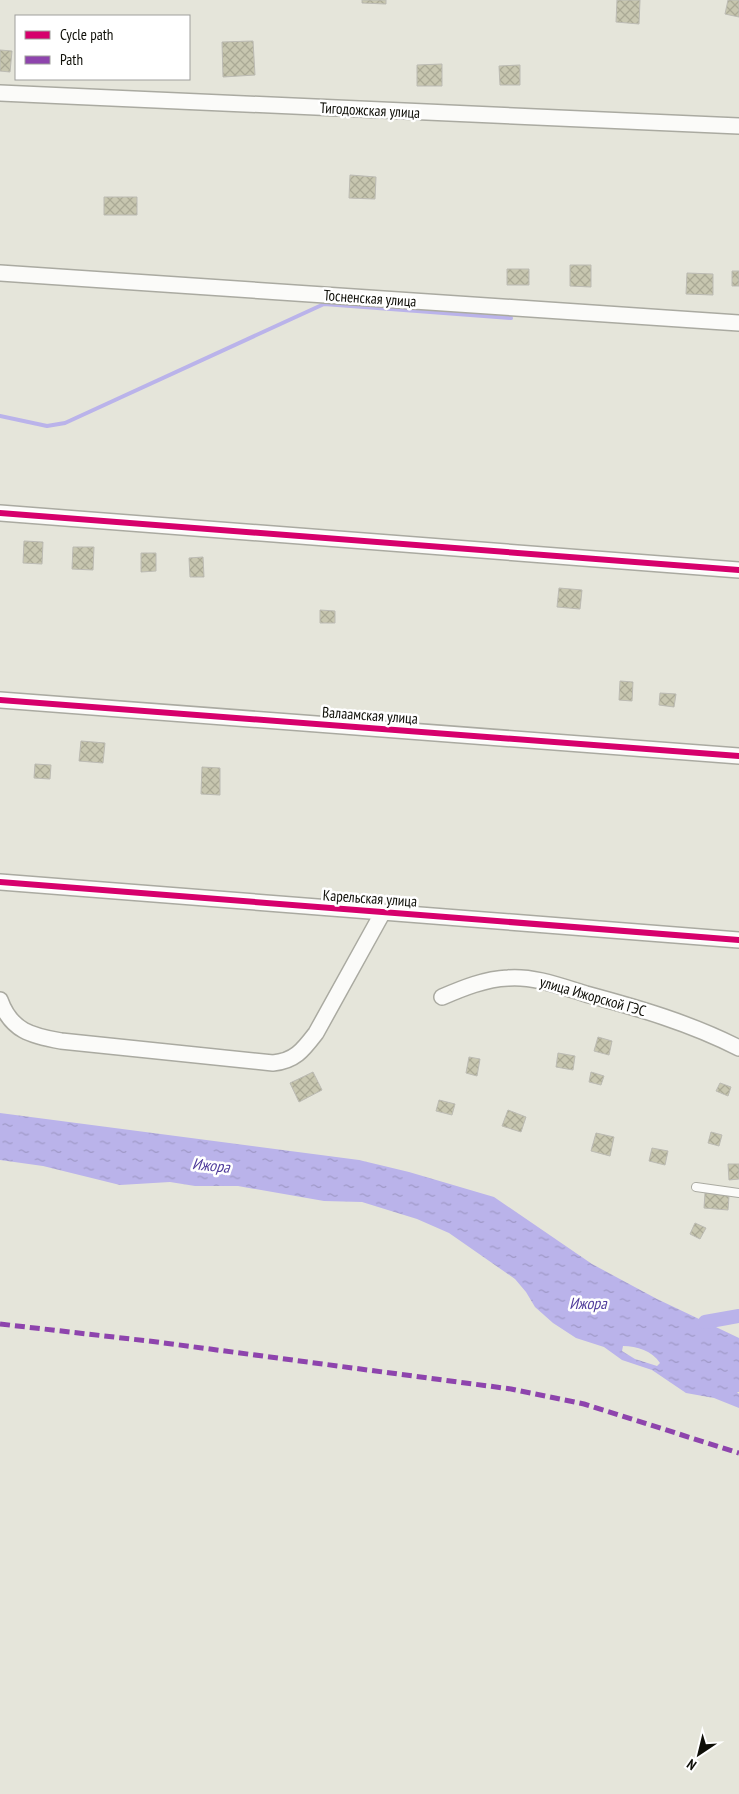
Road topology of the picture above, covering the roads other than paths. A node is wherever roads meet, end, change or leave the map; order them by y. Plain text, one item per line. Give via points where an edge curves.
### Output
1 (0, 93) edge
2 (739, 126) edge
3 (0, 272) edge
4 (739, 323) edge
5 (0, 513) edge
6 (739, 570) edge
7 (0, 700) edge
8 (739, 756) edge
9 (0, 882) edge
10 (383, 912) junction
11 (739, 940) edge
12 (442, 997) dead end
13 (0, 1000) edge
14 (739, 1048) edge
15 (696, 1187) dead end
16 (739, 1192) edge

1 - 2 street, Тигодожская улица
3 - 4 street, Тосненская улица
5 - 6 street
7 - 8 street, Валаамская улица
9 - 10 street, Карельская улица
10 - 11 street, Карельская улица
10 - 13 street, Карельская улица via 316,1033 304,1048 284,1062 36,1037 11,1020
12 - 14 street, улица Ижорской ГЭС via 469,986 507,978 534,979 660,1014
15 - 16 lane

